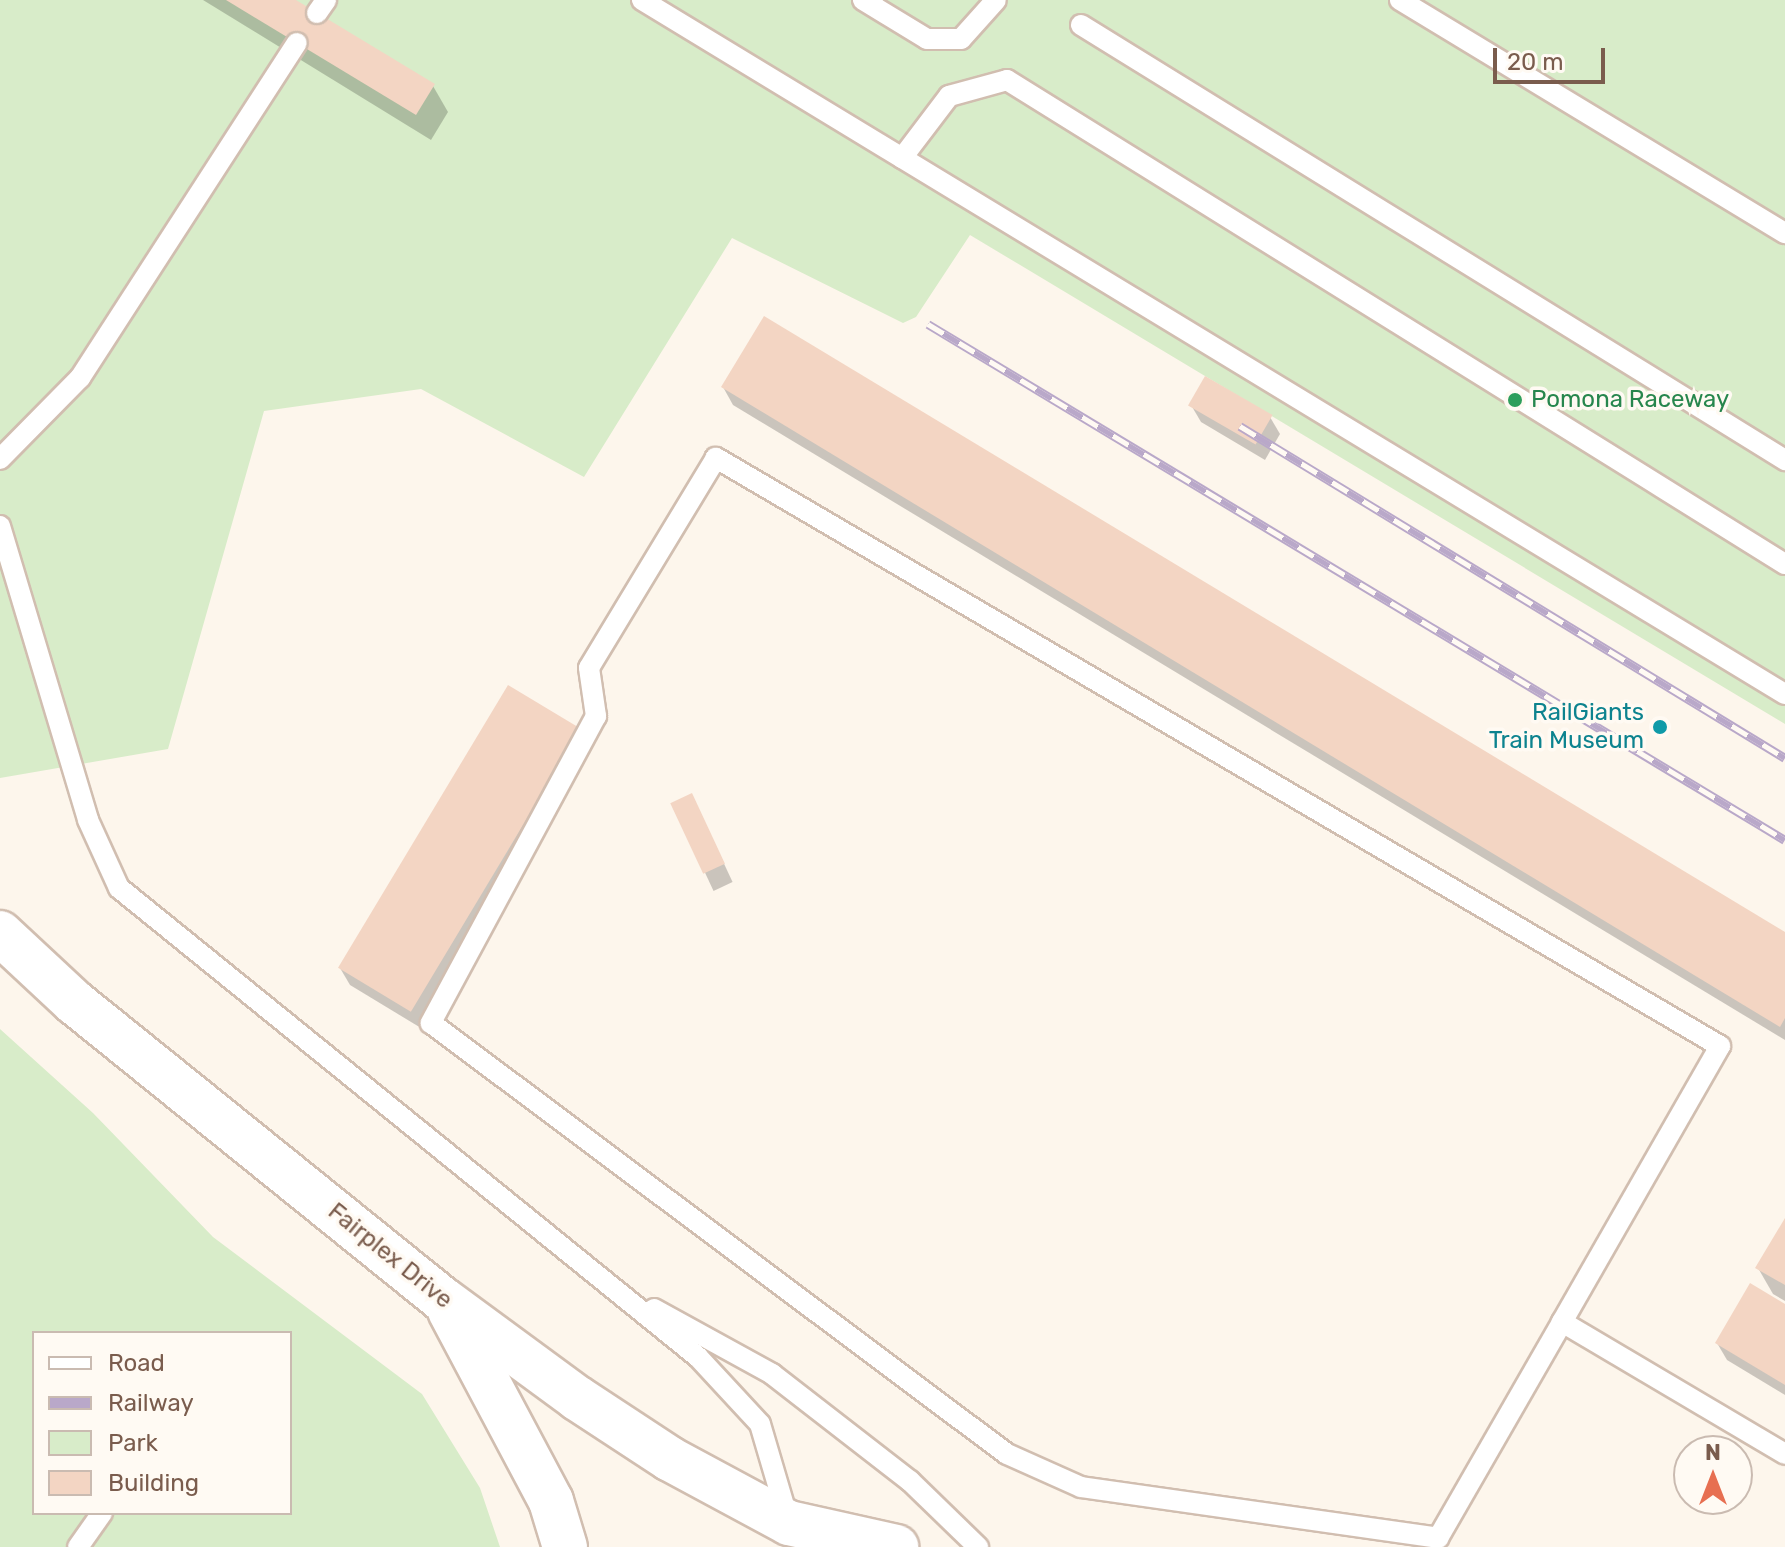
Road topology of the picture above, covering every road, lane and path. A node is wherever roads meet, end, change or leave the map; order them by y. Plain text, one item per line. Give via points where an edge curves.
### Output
1 (642, 0) edge
2 (863, 0) edge
3 (996, 0) edge
4 (1400, 0) edge
5 (1081, 25) dead end
6 (297, 43) dead end
7 (902, 158) junction
8 (1785, 233) edge
9 (0, 459) edge
10 (1785, 460) edge
11 (0, 526) edge
12 (1785, 564) edge
13 (1785, 694) edge
14 (0, 933) edge
15 (606, 1282) junction
16 (445, 1301) junction
17 (1562, 1322) junction
18 (1785, 1454) edge
19 (101, 1515) edge
20 (785, 1535) edge
21 (78, 1547) edge
22 (565, 1547) edge
23 (896, 1547) edge
24 (978, 1547) edge

1 - 7 lane
2 - 3 lane via 927,39 961,39
4 - 8 lane
5 - 10 lane
6 - 9 lane via 80,378
7 - 12 lane via 949,96 1007,80
7 - 13 lane
11 - 15 lane via 88,820 119,888
14 - 16 street, Fairplex Drive via 74,1002
15 - 20 lane via 698,1357 760,1424
15 - 24 lane via 772,1374 910,1481
16 - 20 street, Fairplex Drive
16 - 22 street via 551,1501
17 - 17 lane via 1720,1046 716,458 589,668 596,716 431,1023 1007,1454 1081,1487 1438,1538
17 - 18 lane
19 - 21 lane
20 - 23 street, Fairplex Drive

